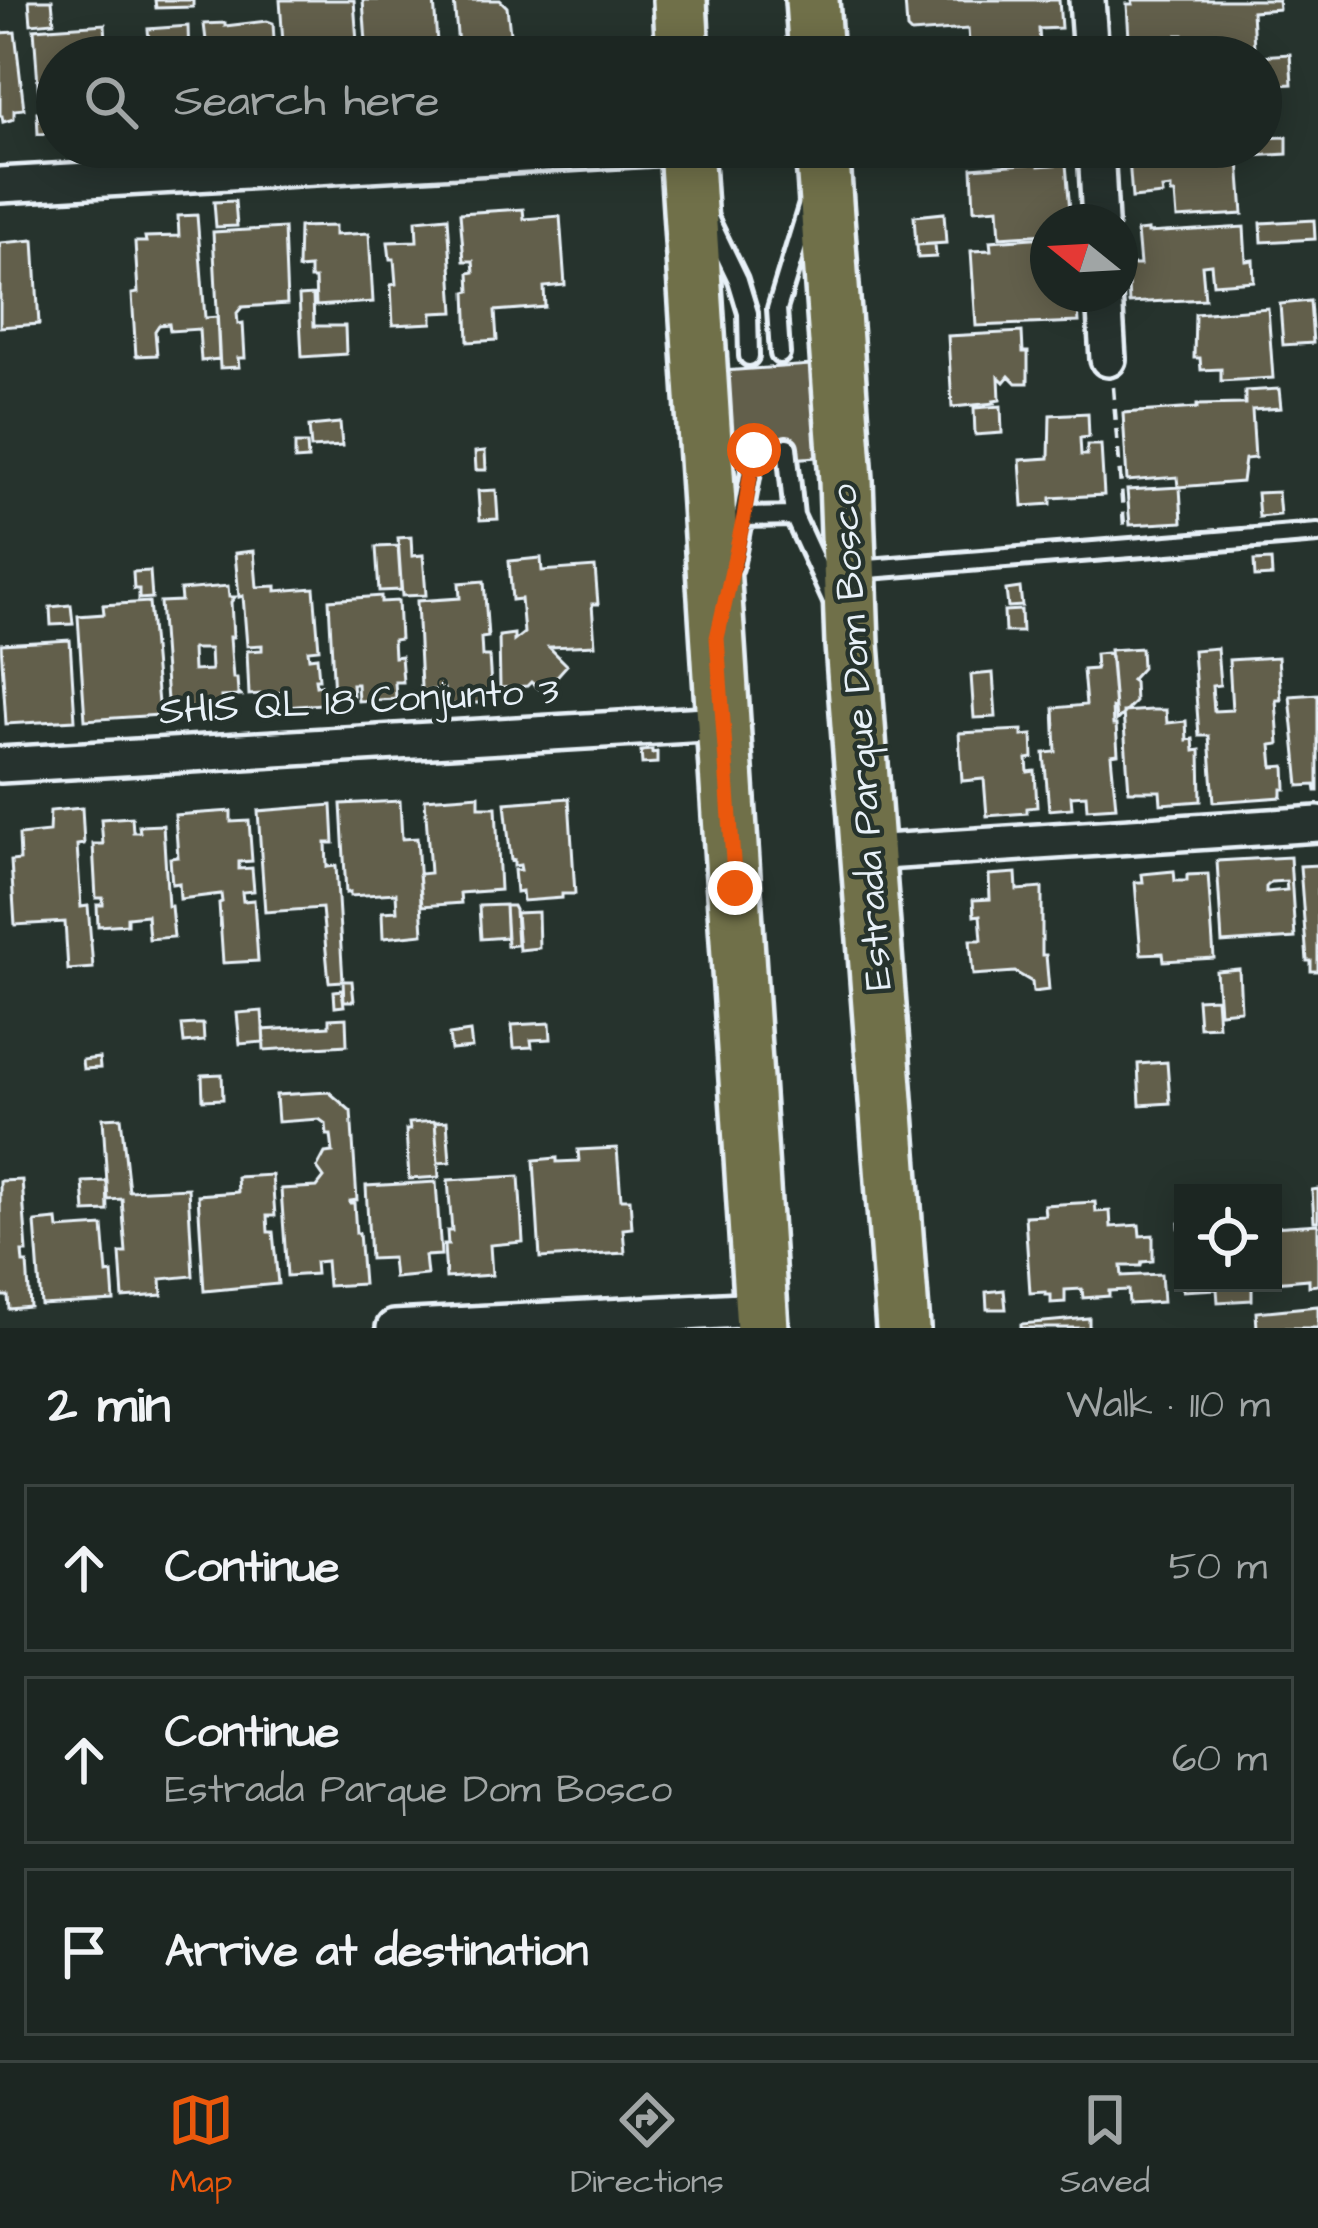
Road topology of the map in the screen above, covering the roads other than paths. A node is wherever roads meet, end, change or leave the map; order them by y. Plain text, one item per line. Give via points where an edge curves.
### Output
1 (680, 0) edge
2 (812, 0) edge
3 (1087, 0) edge
4 (682, 36) edge
5 (815, 36) edge
6 (1089, 36) edge
7 (413, 168) edge
8 (682, 168) edge
9 (686, 168) edge
10 (818, 168) edge
11 (823, 168) edge
12 (1097, 168) edge
13 (0, 185) edge
14 (1099, 204) edge
15 (778, 310) junction
16 (1105, 312) edge
17 (748, 313) junction
18 (780, 354) dead end
19 (749, 356) dead end
20 (1108, 359) road end
21 (787, 447) dead end
22 (754, 450) dead end
23 (794, 516) junction
24 (744, 517) junction
25 (1318, 533) edge
26 (849, 571) junction
27 (717, 638) junction
28 (852, 644) junction
29 (723, 723) junction
30 (0, 765) edge
31 (1318, 824) edge
32 (868, 854) junction
33 (761, 1319) edge
34 (394, 1328) edge
35 (902, 1328) edge

1 - 4 main road
2 - 5 main road
3 - 6 street
7 - 13 street
8 - 27 main road
9 - 17 lane
10 - 15 lane
11 - 26 main road, Estrada Parque Dom Bosco
12 - 14 street
15 - 17 lane
15 - 18 lane
16 - 20 street
17 - 19 lane
21 - 23 lane
22 - 24 lane
23 - 24 lane
23 - 28 lane
24 - 27 lane
25 - 26 lane
26 - 28 main road, Estrada Parque Dom Bosco
27 - 29 main road
28 - 32 main road, Estrada Parque Dom Bosco
29 - 30 street, SHIS QL 18 Conjunto 3
29 - 33 main road
31 - 32 street
32 - 35 main road, Estrada Parque Dom Bosco
33 - 34 street

